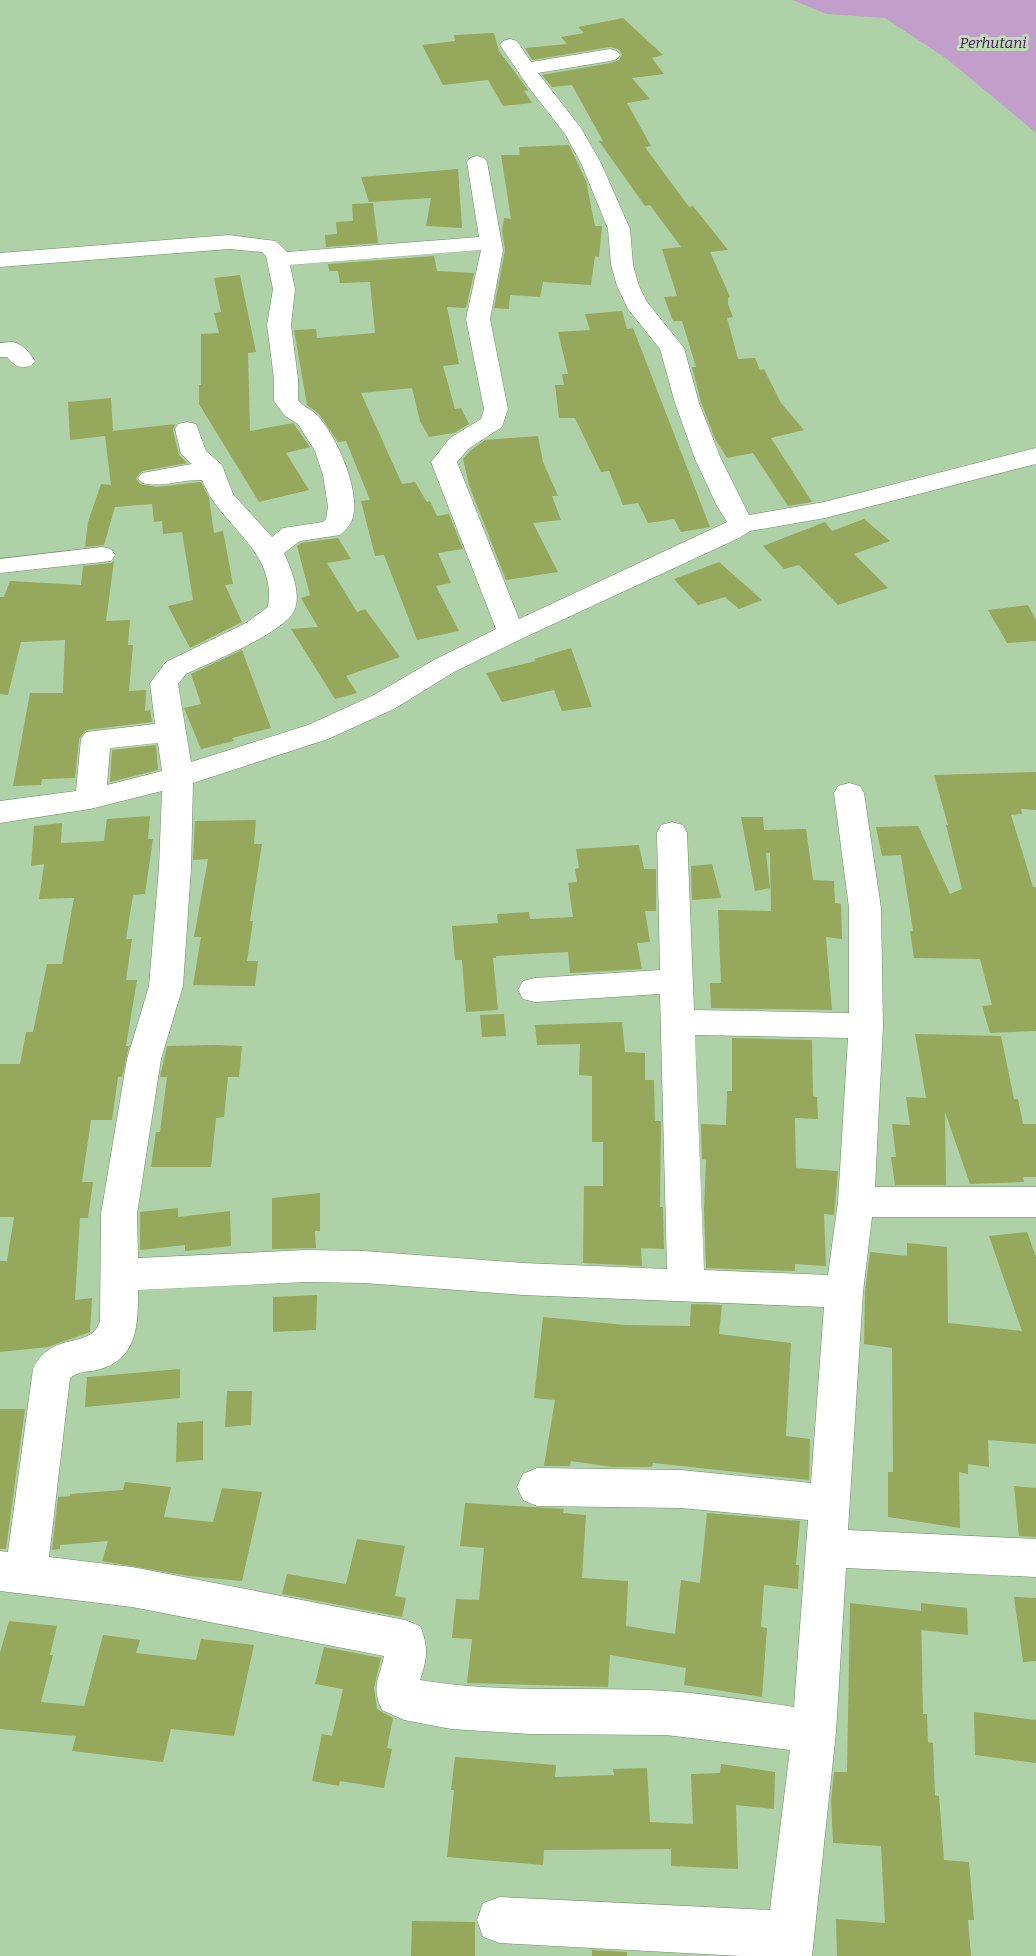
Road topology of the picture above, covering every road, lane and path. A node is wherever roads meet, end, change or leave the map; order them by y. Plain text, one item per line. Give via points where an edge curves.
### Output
1 (510, 45) dead end
2 (610, 55) dead end
3 (526, 69) junction
4 (477, 162) dead end
5 (491, 243) junction
6 (277, 259) junction
7 (0, 260) edge
8 (0, 350) edge
9 (23, 361) dead end
10 (187, 429) dead end
11 (1036, 456) edge
12 (212, 473) junction
13 (151, 478) dead end
14 (742, 524) junction
15 (270, 550) junction
16 (102, 555) dead end
17 (1, 561) edge
18 (511, 633) junction
19 (171, 730) junction
20 (178, 777) junction
21 (849, 794) dead end
22 (90, 799) junction
23 (0, 812) edge
24 (672, 833) dead end
25 (676, 981) junction
26 (535, 990) dead end
27 (678, 1022) junction
28 (866, 1026) junction
29 (856, 1202) junction
30 (1036, 1202) edge
31 (120, 1275) junction
32 (686, 1285) junction
33 (844, 1292) junction
34 (537, 1487) dead end
35 (831, 1504) junction
36 (827, 1548) junction
37 (1036, 1558) edge
38 (13, 1572) edge
39 (814, 1732) junction
40 (500, 1920) dead end
41 (789, 1946) edge

1 - 3 street
2 - 3 street
3 - 14 street via 574,132 591,163 619,229 622,265 636,304 672,348 708,459
4 - 5 street
5 - 6 street
5 - 18 street via 478,319 496,409 493,422 461,441 444,462
6 - 7 street via 277,253 268,246 229,242
6 - 15 street via 284,289 279,325 286,401 307,419 328,451 340,507 339,521 331,529 292,534
8 - 9 street via 13,349
10 - 12 street via 194,453 209,465
11 - 14 street via 825,510
12 - 13 street
12 - 15 street via 220,496
14 - 18 street
15 - 19 street via 281,579 281,610 256,629 170,673 164,683
16 - 17 street
18 - 20 street via 349,719
19 - 20 street
19 - 22 street via 96,739
20 - 22 street
20 - 31 street via 166,986 144,1059 119,1214
21 - 28 street via 865,908
22 - 23 street
24 - 25 street
25 - 26 street
25 - 27 street
27 - 28 street
27 - 32 street
28 - 29 street
29 - 30 street
29 - 33 street
31 - 32 street via 364,1267 523,1279
31 - 38 street via 119,1321 113,1342 97,1353 68,1357 52,1369
32 - 33 street
33 - 35 street
34 - 35 street via 681,1489
35 - 36 street
36 - 37 street
36 - 39 street
38 - 39 street via 132,1587 396,1638 405,1641 408,1652 396,1683 397,1695 404,1699 451,1707 530,1712 666,1713
39 - 41 street
40 - 41 street

